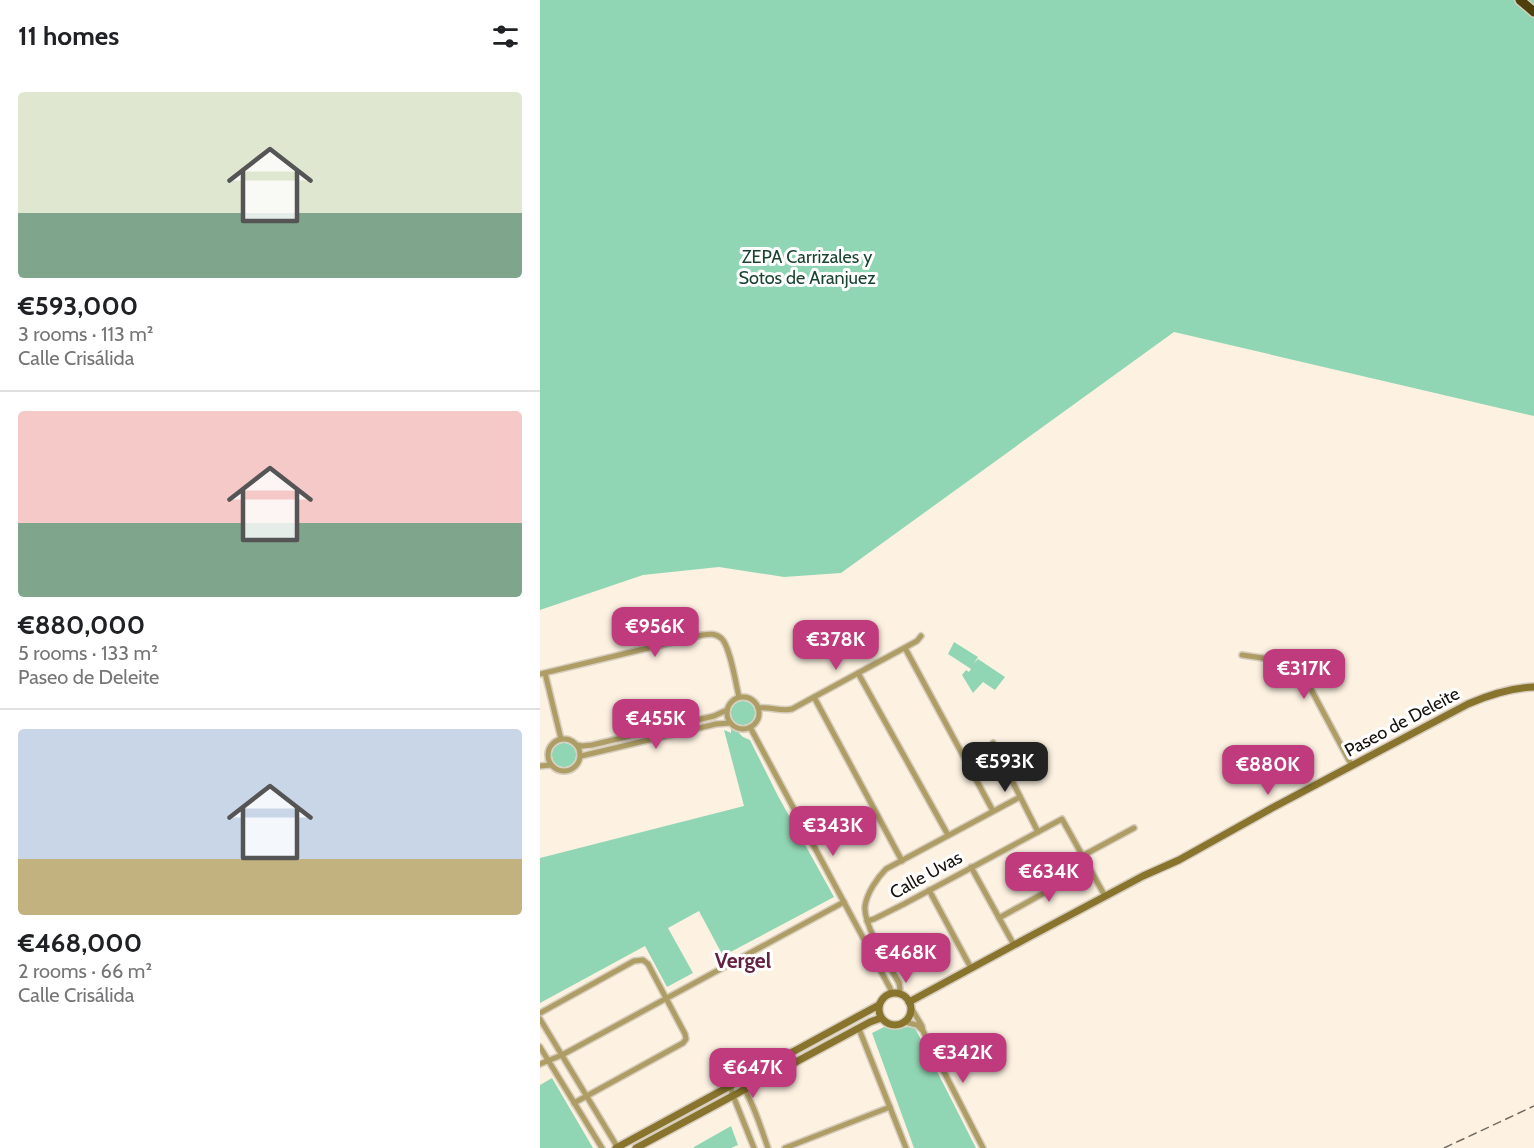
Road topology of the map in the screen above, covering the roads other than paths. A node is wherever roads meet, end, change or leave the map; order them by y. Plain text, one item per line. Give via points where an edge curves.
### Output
1 (1520, 0) edge
2 (1534, 12) edge
3 (921, 636) dead end
4 (905, 648) junction
5 (1242, 655) dead end
6 (858, 673) junction
7 (542, 674) edge
8 (1534, 687) edge
9 (739, 697) junction
10 (814, 697) junction
11 (758, 708) junction
12 (727, 710) junction
13 (730, 723) junction
14 (750, 727) junction
15 (561, 740) junction
16 (993, 743) dead end
17 (577, 745) junction
18 (548, 755) junction
19 (580, 756) junction
20 (540, 758) edge
21 (551, 765) junction
22 (540, 766) edge
23 (1352, 766) junction
24 (1020, 797) junction
25 (993, 811) junction
26 (1134, 828) dead end
27 (1038, 831) junction
28 (948, 835) junction
29 (1083, 856) junction
30 (902, 861) junction
31 (971, 867) junction
32 (1089, 868) junction
33 (929, 890) junction
34 (1105, 896) junction
35 (844, 902) junction
36 (999, 918) junction
37 (867, 921) junction
38 (1014, 945) junction
39 (971, 968) junction
40 (894, 994) junction
41 (667, 998) junction
42 (909, 1004) junction
43 (879, 1005) junction
44 (540, 1012) edge
45 (881, 1018) junction
46 (540, 1019) edge
47 (905, 1022) junction
48 (859, 1029) junction
49 (923, 1031) junction
50 (540, 1047) edge
51 (562, 1055) junction
52 (548, 1059) junction
53 (540, 1064) edge
54 (738, 1081) junction
55 (731, 1086) junction
56 (744, 1089) junction
57 (734, 1095) junction
58 (587, 1096) junction
59 (574, 1103) junction
60 (890, 1107) junction
61 (602, 1148) edge
62 (617, 1148) edge
63 (636, 1148) edge
64 (754, 1148) edge
65 (768, 1148) edge
66 (785, 1148) edge
67 (906, 1148) edge
68 (983, 1148) edge

1 - 2 highway
3 - 4 street
4 - 6 street
4 - 25 street
5 - 23 street via 1297,663
6 - 10 street
6 - 28 street
7 - 9 street via 711,634 725,643
7 - 15 street
8 - 23 main road, Paseo de Deleite via 1492,694 1468,704
9 - 11 street via 752,700
9 - 12 street
10 - 11 street via 784,711
10 - 30 street
11 - 14 street via 758,717
12 - 13 street
12 - 17 street via 592,745
13 - 14 street via 737,728
13 - 19 street
14 - 35 street
15 - 17 street
15 - 18 street via 550,747
16 - 24 street
17 - 19 street
18 - 20 street
18 - 21 street
19 - 21 street via 577,766 568,771
21 - 22 street
23 - 34 main road, Paseo de Deleite
24 - 25 street
24 - 27 street
25 - 28 street
26 - 29 street
27 - 29 street, Calle Uvas via 1062,819
27 - 31 street, Calle Uvas
28 - 30 street
29 - 32 street
30 - 37 street via 886,869 876,882 865,905
31 - 33 street, Calle Uvas
31 - 36 street
32 - 34 street
32 - 36 street
33 - 37 street, Calle Uvas
33 - 39 street
34 - 38 main road, Paseo de Deleite
35 - 40 street
35 - 41 street
36 - 38 street
37 - 40 street via 898,983 900,989
38 - 39 main road, Paseo de Deleite
39 - 42 main road, Paseo de Deleite
40 - 42 main road via 906,998
40 - 43 main road
41 - 44 street via 643,960 634,961
41 - 51 street
41 - 58 street via 685,1034 683,1043
42 - 47 main road via 910,1014
42 - 49 street
43 - 45 main road
43 - 54 main road
45 - 47 main road via 895,1025
45 - 48 main road
46 - 51 street
47 - 49 street
48 - 56 main road
48 - 60 street
49 - 68 street
50 - 52 street
51 - 52 street
51 - 58 street
52 - 53 street
52 - 59 street
54 - 55 main road
54 - 56 street
55 - 57 street
55 - 62 main road
56 - 57 main road
56 - 65 street
57 - 63 main road
57 - 64 street
58 - 59 street
58 - 62 street
59 - 61 street
60 - 66 street
60 - 67 street

